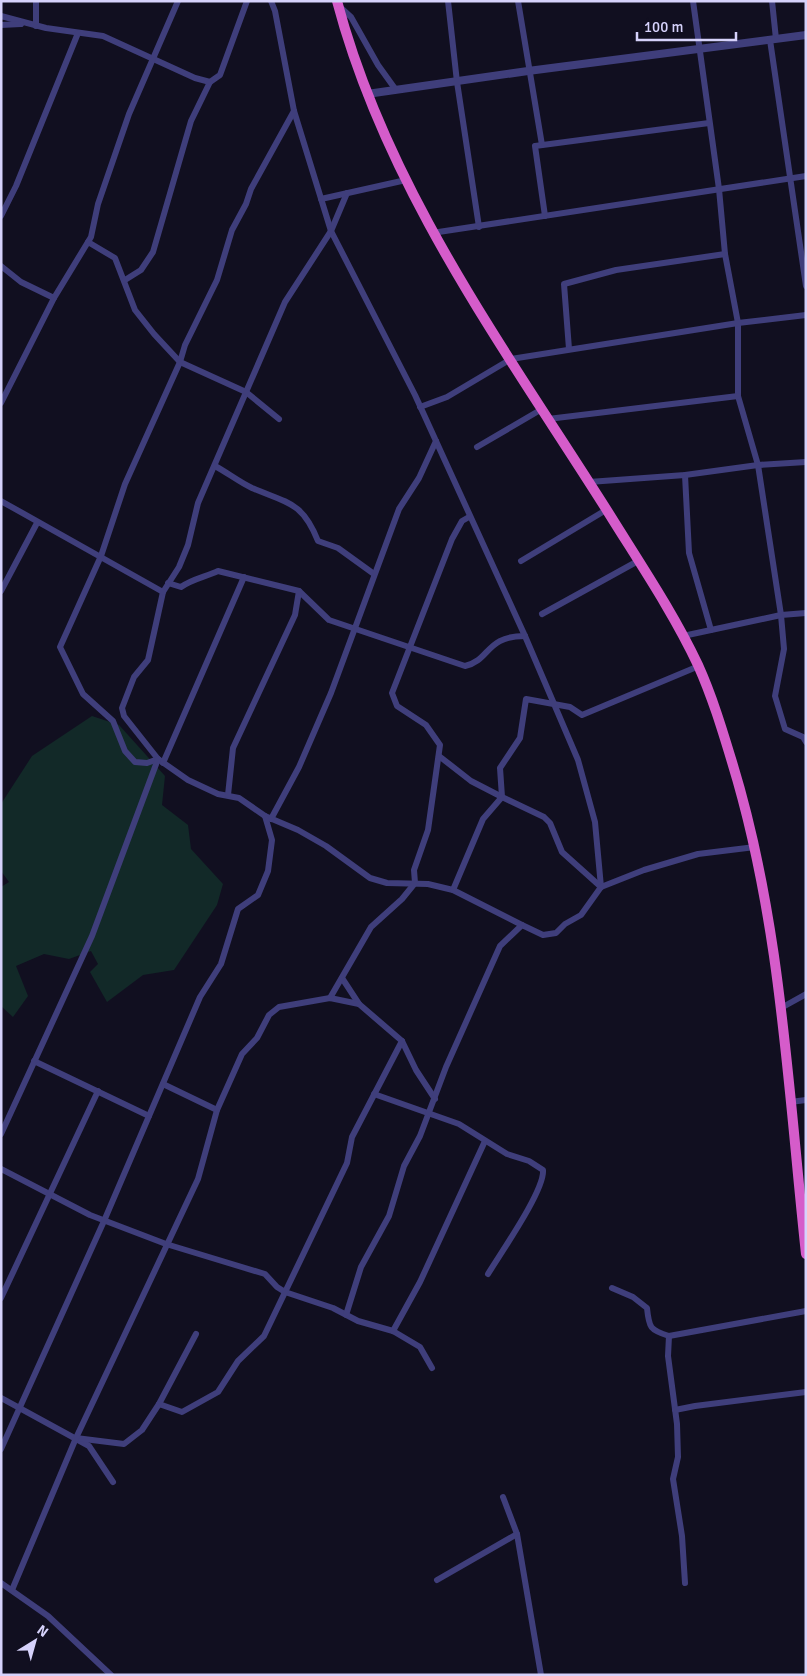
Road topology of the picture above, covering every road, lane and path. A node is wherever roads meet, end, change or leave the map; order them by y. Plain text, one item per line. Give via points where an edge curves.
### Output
1 (36, 1) edge
2 (178, 1) edge
3 (247, 1) edge
4 (271, 1) edge
5 (448, 1) edge
6 (518, 1) edge
7 (692, 1) edge
8 (772, 1) edge
9 (337, 3) edge
10 (1, 16) edge
11 (27, 23) junction
12 (1, 25) edge
13 (36, 26) junction
14 (78, 33) junction
15 (806, 35) edge
16 (773, 40) junction
17 (699, 49) junction
18 (154, 58) junction
19 (528, 71) junction
20 (210, 82) junction
21 (457, 82) junction
22 (396, 90) junction
23 (367, 94) junction
24 (294, 111) junction
25 (709, 123) junction
26 (542, 145) junction
27 (806, 176) edge
28 (790, 178) junction
29 (406, 180) junction
30 (719, 189) junction
31 (347, 193) junction
32 (321, 199) junction
33 (1, 216) edge
34 (545, 216) junction
35 (478, 226) junction
36 (331, 231) junction
37 (432, 233) junction
38 (88, 242) junction
39 (725, 254) junction
40 (1, 266) edge
41 (125, 280) junction
42 (806, 286) edge
43 (54, 298) junction
44 (806, 315) edge
45 (738, 323) junction
46 (569, 349) junction
47 (511, 359) junction
48 (180, 362) junction
49 (246, 392) junction
50 (738, 396) junction
51 (1, 403) edge
52 (420, 407) junction
53 (542, 410) junction
54 (278, 419) dead end
55 (548, 419) junction
56 (436, 441) junction
57 (477, 447) dead end
58 (806, 462) edge
59 (758, 465) junction
60 (215, 466) junction
61 (685, 475) junction
62 (589, 482) junction
63 (1, 501) edge
64 (606, 510) junction
65 (469, 517) junction
66 (37, 522) junction
67 (100, 556) junction
68 (522, 561) dead end
69 (638, 561) junction
70 (374, 574) junction
71 (244, 577) junction
72 (168, 583) junction
73 (1, 591) edge
74 (299, 591) junction
75 (163, 592) junction
76 (806, 613) edge
77 (542, 614) dead end
78 (781, 615) junction
79 (354, 627) junction
80 (712, 630) junction
81 (525, 636) junction
82 (682, 636) junction
83 (409, 648) junction
84 (699, 666) junction
85 (555, 705) junction
86 (806, 742) edge
87 (439, 756) junction
88 (160, 761) junction
89 (228, 795) junction
90 (502, 797) junction
91 (268, 817) junction
92 (755, 847) junction
93 (415, 883) junction
94 (601, 887) junction
95 (453, 890) junction
96 (522, 925) junction
97 (342, 978) junction
98 (806, 994) edge
99 (330, 998) junction
100 (359, 1004) junction
101 (781, 1008) junction
102 (402, 1041) junction
103 (34, 1061) junction
104 (163, 1084) junction
105 (98, 1091) junction
106 (374, 1094) junction
107 (435, 1099) junction
108 (806, 1100) edge
109 (790, 1102) junction
110 (217, 1110) junction
111 (430, 1113) junction
112 (149, 1116) junction
113 (1, 1134) edge
114 (485, 1141) junction
115 (1, 1170) edge
116 (803, 1193) edge
117 (50, 1194) junction
118 (104, 1221) junction
119 (166, 1244) junction
120 (806, 1254) edge
121 (488, 1274) dead end
122 (612, 1288) dead end
123 (285, 1292) junction
124 (1, 1298) edge
125 (806, 1311) edge
126 (346, 1315) junction
127 (393, 1332) junction
128 (196, 1334) dead end
129 (669, 1336) junction
130 (432, 1368) dead end
131 (806, 1392) edge
132 (1, 1398) edge
133 (159, 1404) junction
134 (19, 1409) junction
135 (675, 1410) junction
136 (76, 1438) junction
137 (1, 1449) edge
138 (113, 1482) dead end
139 (504, 1498) dead end
140 (517, 1534) junction
141 (436, 1580) dead end
142 (1, 1583) edge
143 (685, 1583) dead end
144 (12, 1590) junction
145 (112, 1675) edge
146 (541, 1675) edge

1 - 13 street
2 - 18 street
3 - 20 street via 220,75
4 - 24 street
5 - 21 street
6 - 19 street
7 - 17 street
8 - 16 street
9 - 22 street via 351,18
9 - 23 highway
10 - 11 street
11 - 12 street
11 - 13 street
13 - 14 street
14 - 18 street via 103,36
14 - 33 street
15 - 16 street
16 - 17 street
16 - 28 street
17 - 19 street
17 - 25 street
18 - 20 street
18 - 38 street via 129,114
19 - 21 street
19 - 26 street
20 - 41 street via 191,121 153,252 141,270
21 - 22 street
21 - 35 street
22 - 23 street
23 - 29 highway
24 - 32 street
24 - 48 street via 232,230 217,280 185,344
25 - 26 street
25 - 30 street
26 - 34 street via 535,146
27 - 28 street
28 - 30 street
28 - 42 street
29 - 31 street
29 - 37 highway
30 - 34 street
30 - 39 street
31 - 32 street
31 - 36 street
32 - 36 street
34 - 35 street
35 - 37 street
36 - 49 street via 285,302
36 - 52 street
37 - 47 highway
38 - 41 street via 115,258
38 - 43 street
39 - 45 street
39 - 46 street via 616,270 564,284
40 - 43 street via 21,282
41 - 48 street via 136,310
43 - 51 street
44 - 45 street
45 - 46 street
45 - 50 street
46 - 47 street
47 - 52 street via 447,397
47 - 53 highway
48 - 49 street
48 - 67 street via 126,484
49 - 54 street
49 - 60 street
50 - 55 street
50 - 59 street
52 - 56 street
53 - 55 highway
53 - 57 street
55 - 62 highway
56 - 65 street
56 - 70 street via 419,478 398,509
58 - 59 street
59 - 61 street
59 - 78 street
60 - 70 street via 250,487 290,502 302,512 318,541 338,548
60 - 72 street via 198,502 188,545
61 - 62 street
61 - 80 street via 689,553
62 - 64 highway
63 - 66 street
64 - 68 street
64 - 69 highway
65 - 81 street
65 - 83 street via 462,521 452,539
66 - 67 street
66 - 73 street
67 - 75 street
67 - 88 street via 60,647 83,694 113,721 125,751 135,762
69 - 77 street
69 - 82 highway
70 - 79 street
71 - 72 street via 218,570 181,587
71 - 74 street
71 - 88 street
72 - 75 street
74 - 79 street via 330,620
74 - 89 street via 294,615 233,748
75 - 88 street via 148,660 134,677 122,708 124,716
76 - 78 street
78 - 80 street
78 - 86 street via 784,649 775,696 785,729 803,737
79 - 83 street
79 - 91 street via 331,693 303,758
80 - 82 street
81 - 83 street via 510,636 496,641 474,664 465,666
81 - 85 street
82 - 84 highway
83 - 87 street via 392,693 397,706 426,725 440,744
84 - 85 street via 582,715 570,706
84 - 92 highway via 718,716
85 - 90 street via 526,700 520,738 500,768
85 - 94 street via 578,760 595,822
87 - 90 street via 472,781
87 - 93 street via 428,830 414,870
88 - 89 street via 188,780 218,794
88 - 103 street via 92,936
89 - 91 street via 239,798
90 - 94 street via 544,817 550,823 562,852
90 - 95 street via 483,819
91 - 93 street via 326,846 370,878 387,883
91 - 104 street via 272,840 268,871 258,895 238,909 221,964 200,997
92 - 94 street via 698,854
92 - 101 highway
93 - 95 street
93 - 97 street via 371,927
94 - 96 street via 581,915 556,933 543,935
95 - 96 street
96 - 107 street via 500,946
97 - 99 street
97 - 100 street
98 - 101 street
99 - 100 street
99 - 110 street via 279,1007 269,1015 257,1038 242,1054
100 - 102 street
101 - 109 highway
102 - 106 street
102 - 107 street
103 - 105 street
103 - 113 street
104 - 110 street
104 - 112 street
105 - 112 street
105 - 117 street
106 - 111 street
106 - 123 street via 352,1137 348,1163
107 - 111 street
108 - 109 street
109 - 116 highway
110 - 119 street via 198,1179
111 - 114 street via 459,1124
111 - 126 street via 404,1166 389,1216 361,1267
112 - 118 street
114 - 121 street via 506,1154 529,1161 543,1170 544,1176 534,1199
114 - 127 street via 420,1282
115 - 117 street
116 - 120 highway
117 - 118 street
117 - 124 street
118 - 119 street
118 - 134 street
119 - 123 street via 265,1274
119 - 136 street
122 - 129 street via 647,1308 648,1324 654,1331
123 - 126 street
123 - 133 street via 264,1336 238,1361 218,1392 182,1412
125 - 129 street
126 - 127 street
127 - 130 street via 420,1347
128 - 133 street
129 - 135 street via 668,1356
131 - 135 street
132 - 134 street
133 - 136 street via 142,1430 124,1444
134 - 136 street
134 - 137 street
135 - 143 street via 678,1456 673,1479
136 - 138 street via 89,1446
136 - 144 street
139 - 140 street
140 - 141 street
140 - 146 street
142 - 144 street
144 - 145 street via 48,1616

